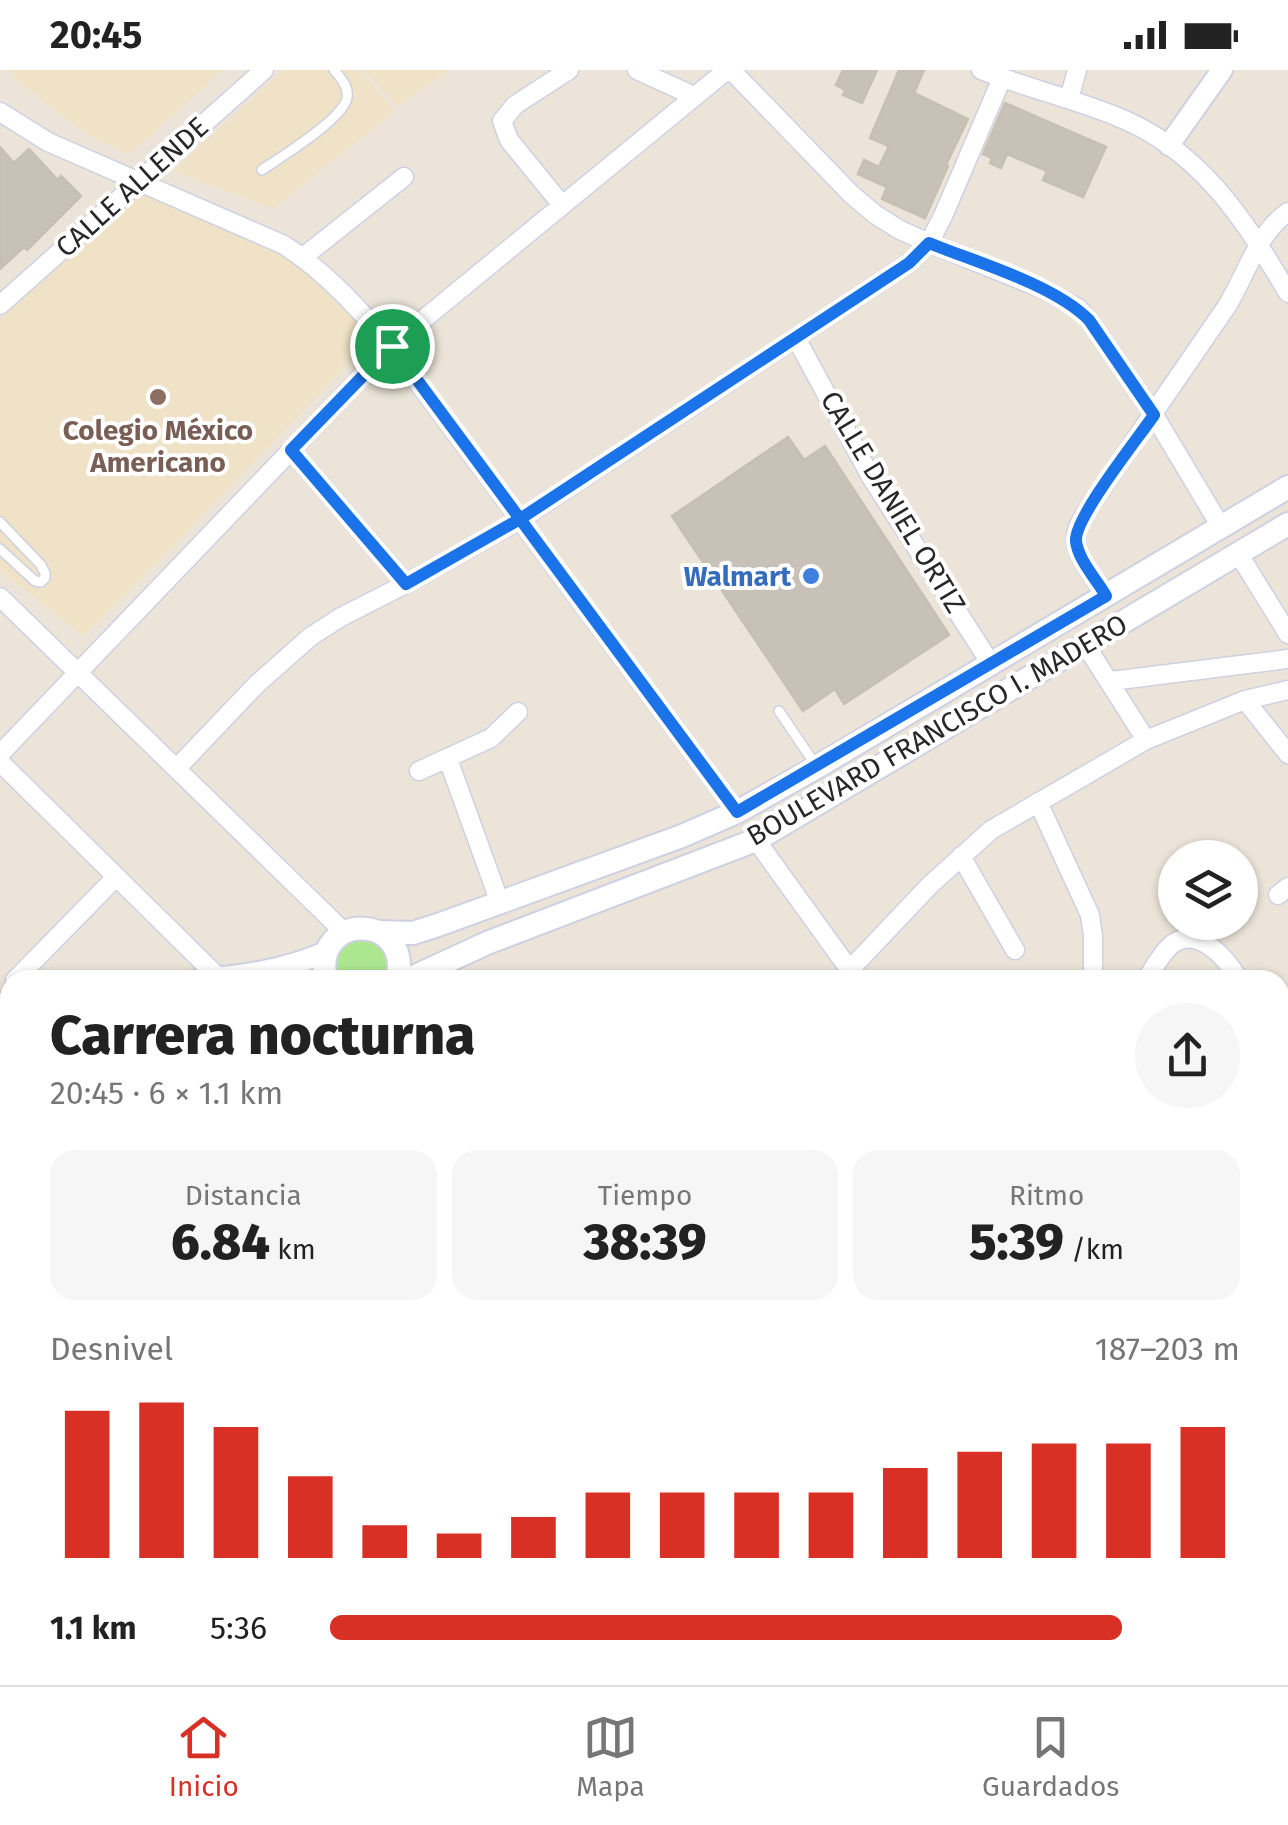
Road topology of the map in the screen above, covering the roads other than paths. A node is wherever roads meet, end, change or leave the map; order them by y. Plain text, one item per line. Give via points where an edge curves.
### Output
1 (264, 70) edge
2 (334, 70) edge
3 (569, 70) edge
4 (637, 70) edge
5 (729, 70) edge
6 (981, 70) edge
7 (1077, 70) edge
8 (1222, 70) edge
9 (1002, 78) junction
10 (694, 96) junction
11 (1069, 99) junction
12 (0, 112) edge
13 (1169, 145) junction
14 (262, 170) dead end
15 (404, 177) dead end
16 (138, 180) junction
17 (562, 205) junction
18 (1288, 212) edge
19 (929, 243) junction
20 (1259, 243) junction
21 (304, 257) junction
22 (1288, 292) edge
23 (0, 305) edge
24 (796, 338) junction
25 (392, 346) junction
26 (1154, 415) junction
27 (291, 450) junction
28 (1288, 486) edge
29 (520, 519) junction
30 (0, 522) edge
31 (1288, 524) edge
32 (1221, 528) junction
33 (0, 549) edge
34 (1238, 553) junction
35 (406, 584) junction
36 (1106, 596) junction
37 (0, 597) edge
38 (1288, 634) edge
39 (1085, 644) junction
40 (1288, 658) edge
41 (991, 664) junction
42 (77, 673) junction
43 (1111, 681) junction
44 (1288, 690) edge
45 (1244, 700) junction
46 (779, 711) dead end
47 (518, 712) dead end
48 (1146, 740) junction
49 (1288, 754) edge
50 (0, 758) edge
51 (448, 759) junction
52 (817, 767) junction
53 (177, 768) junction
54 (419, 771) dead end
55 (1038, 802) junction
56 (737, 812) junction
57 (756, 840) junction
58 (961, 856) junction
59 (116, 877) junction
60 (500, 903) junction
61 (344, 932) junction
62 (380, 932) junction
63 (1015, 950) dead end
64 (24, 970) edge
65 (199, 970) edge
66 (272, 970) edge
67 (320, 970) edge
68 (324, 970) edge
69 (399, 970) edge
70 (428, 970) edge
71 (844, 970) edge
72 (853, 970) edge
73 (1093, 970) edge
74 (1153, 970) edge
75 (1233, 970) edge

1 - 16 street, CALLE ALLENDE
2 - 14 lane via 347,88 344,106
3 - 17 street via 502,121 509,140
4 - 10 street
5 - 10 street
5 - 19 street via 852,195
6 - 9 street
7 - 11 street
8 - 13 street
9 - 11 street
9 - 19 street
10 - 17 street
11 - 13 street
12 - 16 street via 48,142
13 - 20 street via 1215,185
15 - 21 street
16 - 21 street
16 - 23 street, CALLE ALLENDE
17 - 25 street
18 - 20 street
19 - 24 street
19 - 26 street via 1078,308
20 - 22 street
20 - 26 street via 1227,306
21 - 25 street
24 - 29 street
24 - 41 street, CALLE DANIEL ORTIZ via 871,478
25 - 27 street
25 - 29 street
26 - 32 street
26 - 36 street via 1079,526 1081,556
27 - 35 street
27 - 42 street
28 - 32 main road, BOULEVARD FRANCISCO I. MADERO
29 - 35 street
29 - 56 street
30 - 33 lane via 41,565 44,578 35,580
31 - 34 main road, BOULEVARD FRANCISCO I. MADERO
32 - 36 main road, BOULEVARD FRANCISCO I. MADERO
34 - 38 street
34 - 39 main road, BOULEVARD FRANCISCO I. MADERO
35 - 53 street via 310,637
36 - 41 main road, BOULEVARD FRANCISCO I. MADERO
37 - 42 street
39 - 43 street
39 - 57 main road, BOULEVARD FRANCISCO I. MADERO
40 - 43 street
41 - 52 main road, BOULEVARD FRANCISCO I. MADERO
42 - 50 street
42 - 53 street
43 - 48 street
44 - 45 street
45 - 48 street
45 - 49 street
46 - 52 lane
47 - 51 street via 490,738
48 - 55 street
50 - 59 street
51 - 54 street
51 - 60 street
52 - 56 main road, BOULEVARD FRANCISCO I. MADERO
53 - 61 street
55 - 58 street
55 - 73 street via 1090,915
56 - 60 main road, BOULEVARD FRANCISCO I. MADERO
57 - 70 main road, BOULEVARD FRANCISCO I. MADERO
57 - 71 street
58 - 63 street
58 - 72 street
59 - 64 street
59 - 65 street
60 - 62 main road, BOULEVARD FRANCISCO I. MADERO via 413,933
61 - 62 main road, BOULEVARD FRANCISCO I. MADERO
61 - 68 main road via 330,944
62 - 69 main road via 398,952
66 - 67 street via 297,964
74 - 75 street via 1184,939 1214,948

